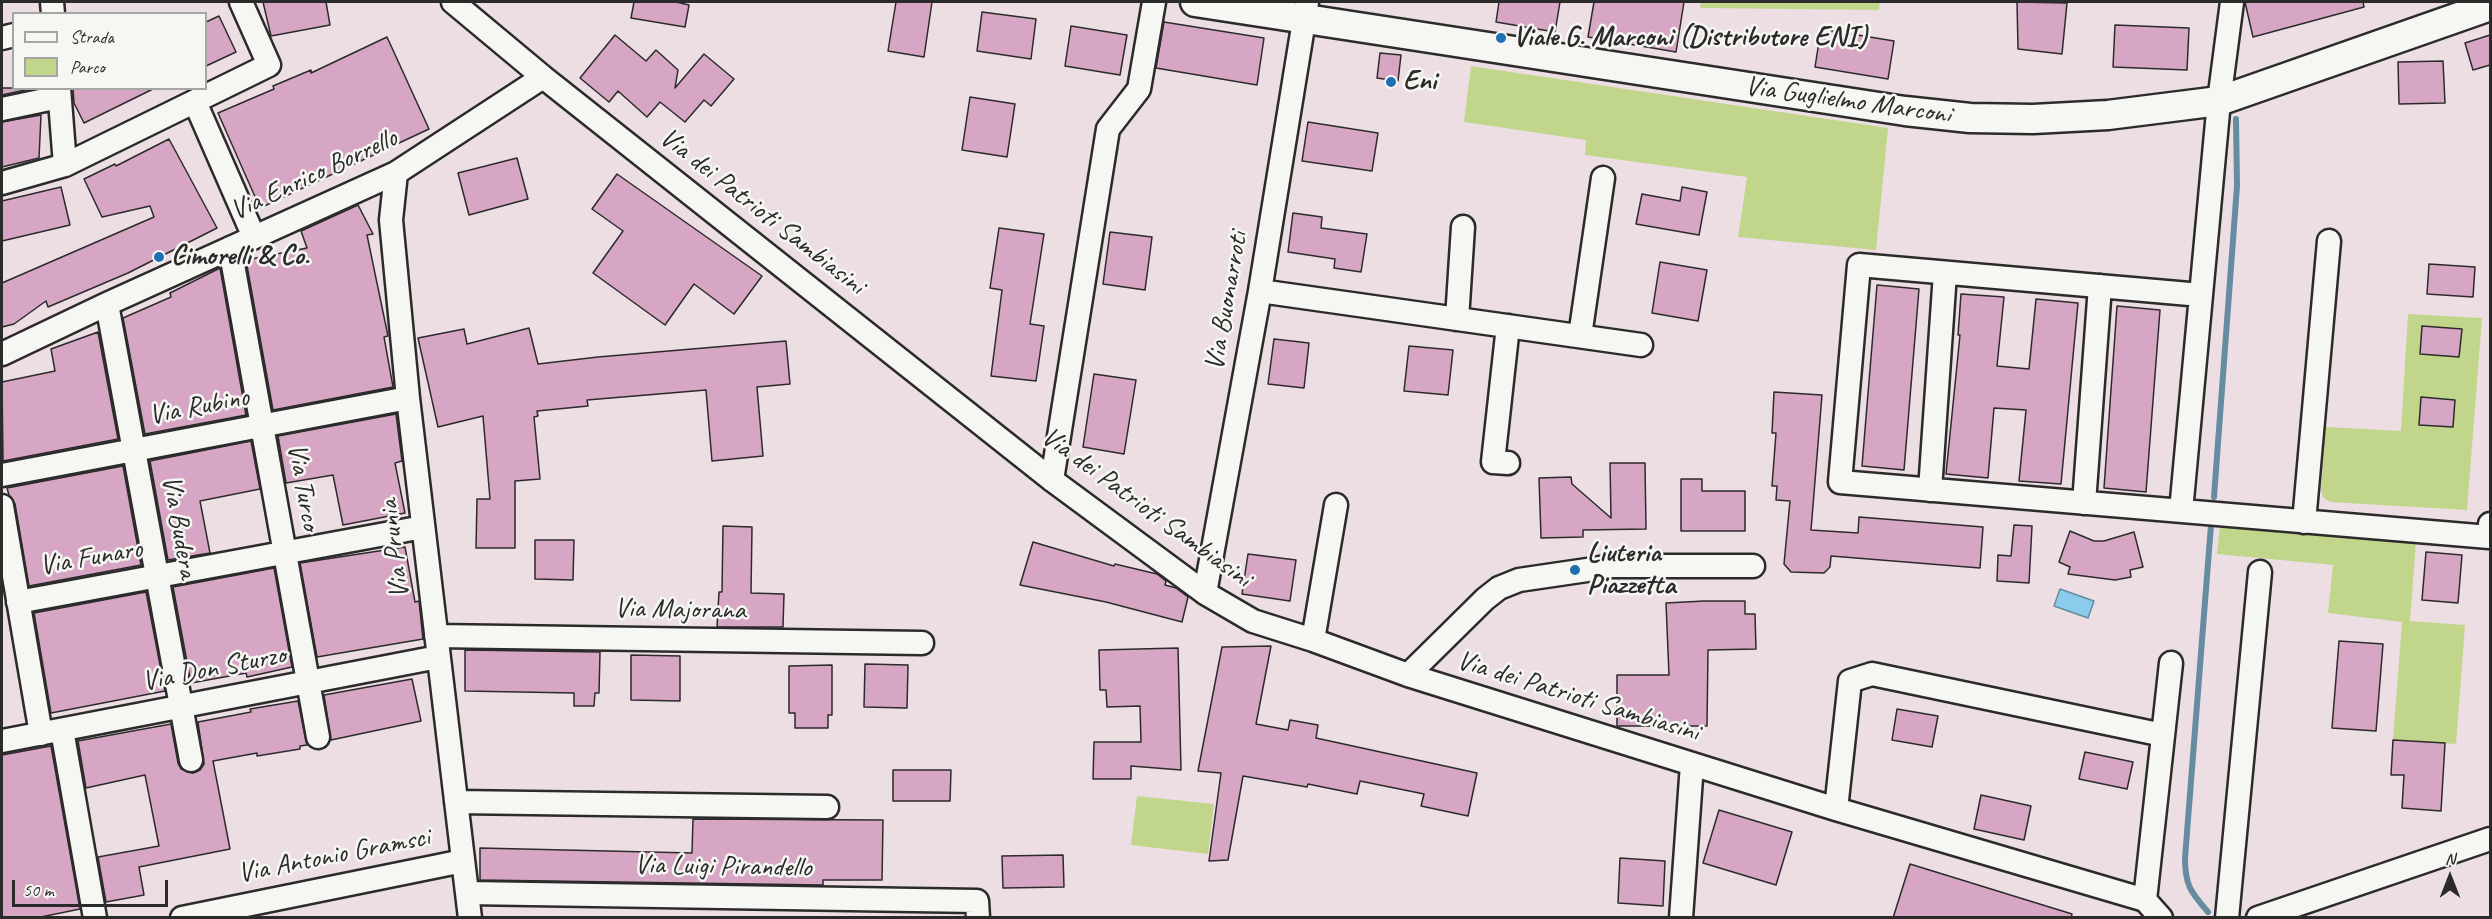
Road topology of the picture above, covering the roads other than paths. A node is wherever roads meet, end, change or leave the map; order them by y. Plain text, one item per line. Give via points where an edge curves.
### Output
1 (241, 2) edge
2 (453, 2) edge
3 (1154, 2) edge
4 (1195, 2) edge
5 (2232, 2) edge
6 (2490, 6) edge
7 (1305, 10) edge
8 (543, 77) junction
9 (59, 93) edge
10 (2219, 101) junction
11 (195, 102) junction
12 (2, 109) edge
13 (64, 165) junction
14 (396, 174) junction
15 (1603, 178) dead end
16 (2, 183) edge
17 (1463, 227) dead end
18 (254, 237) junction
19 (2329, 241) dead end
20 (230, 248) junction
21 (1945, 273) junction
22 (2100, 286) junction
23 (1260, 291) junction
24 (2201, 295) junction
25 (107, 304) junction
26 (1457, 319) junction
27 (1508, 326) junction
28 (1580, 336) junction
29 (1641, 345) dead end
30 (2, 354) edge
31 (408, 398) junction
32 (262, 426) junction
33 (134, 450) junction
34 (1508, 463) dead end
35 (2, 476) edge
36 (1052, 480) junction
37 (1930, 490) junction
38 (2084, 503) junction
39 (1336, 505) dead end
40 (2, 506) edge
41 (2181, 511) junction
42 (2304, 522) junction
43 (2490, 524) edge
44 (423, 527) junction
45 (285, 552) junction
46 (1753, 566) dead end
47 (2260, 572) dead end
48 (157, 576) junction
49 (1205, 593) junction
50 (18, 602) junction
51 (1313, 640) junction
52 (922, 644) dead end
53 (437, 646) junction
54 (2171, 663) dead end
55 (1408, 675) junction
56 (308, 682) junction
57 (181, 706) junction
58 (52, 732) junction
59 (2163, 735) junction
60 (318, 737) dead end
61 (2, 741) edge
62 (191, 760) dead end
63 (1692, 764) junction
64 (456, 802) junction
65 (827, 807) dead end
66 (1836, 809) junction
67 (2490, 839) edge
68 (463, 861) junction
69 (467, 893) junction
70 (2145, 900) junction
71 (840, 908) edge
72 (978, 909) edge
73 (95, 918) edge
74 (182, 918) edge
75 (470, 918) edge
76 (1681, 918) edge
77 (2161, 918) edge
78 (2227, 918) edge
79 (2258, 918) edge

1 - 11 street via 269,65
2 - 8 street, Via dei Patrioti Sambiasini
3 - 36 street via 1139,89 1108,129
4 - 7 main road, Via Guglielmo Marconi
5 - 10 street
6 - 10 main road, Via Guglielmo Marconi
7 - 10 main road, Via Guglielmo Marconi via 1905,111 1970,118 2108,115
7 - 23 street, Via Buonarroti
8 - 14 street, Via Enrico Borrello
8 - 36 street, Via dei Patrioti Sambiasini
9 - 12 street
9 - 13 street
10 - 24 street
11 - 13 street
11 - 18 street
13 - 16 street
14 - 18 street, Via Enrico Borrello
14 - 31 street, Via Prunia via 391,220
15 - 28 street
17 - 26 street
18 - 20 street, Via Enrico Borrello
19 - 42 street
20 - 25 street, Via Enrico Borrello
20 - 32 street, Via Turco
21 - 22 street
21 - 37 street
21 - 37 street via 1859,266 1840,482
22 - 24 street
22 - 38 street
23 - 26 street
23 - 49 street, Via Buonarroti
24 - 41 street
25 - 30 street, Via Enrico Borrello
25 - 33 street, Via Budera
26 - 27 street
27 - 28 street
27 - 34 street via 1493,462
28 - 29 street
31 - 32 street, Via Rubino
31 - 44 street, Via Prunia
32 - 33 street, Via Rubino
32 - 45 street, Via Turco
33 - 35 street, Via Rubino
33 - 48 street, Via Budera
36 - 49 street, Via dei Patrioti Sambiasini
37 - 38 street
38 - 41 street
39 - 51 street
40 - 50 street
41 - 42 street
42 - 43 street via 2489,537
44 - 45 street, Via Funaro
44 - 53 street, Via Prunia
45 - 48 street, Via Funaro
45 - 56 street, Via Turco
46 - 55 street via 1612,566 1519,580 1485,599
47 - 78 street
48 - 50 street, Via Funaro
48 - 57 street, Via Budera
49 - 51 street, Via dei Patrioti Sambiasini via 1253,621
50 - 58 street
51 - 55 street, Via dei Patrioti Sambiasini
52 - 53 street, Via Majorana
53 - 56 street, Via Don Sturzo
53 - 64 street, Via Prunia
54 - 59 street
55 - 63 street, Via dei Patrioti Sambiasini
56 - 57 street, Via Don Sturzo
56 - 60 street, Via Turco
57 - 58 street, Via Don Sturzo
57 - 62 street, Via Budera
58 - 61 street, Via Don Sturzo
58 - 73 street
59 - 66 street via 1872,674 1850,681
59 - 70 street
63 - 66 street, Via dei Patrioti Sambiasini
63 - 76 street
64 - 65 street
64 - 68 street, Via Prunia
66 - 70 street, Via dei Patrioti Sambiasini
67 - 79 street
68 - 69 street, Via Prunia
68 - 74 street, Via Antonio Gramsci
69 - 71 street, Via Luigi Pirandello
69 - 75 street, Via Prunia
70 - 77 street
71 - 72 street, Via Luigi Pirandello

